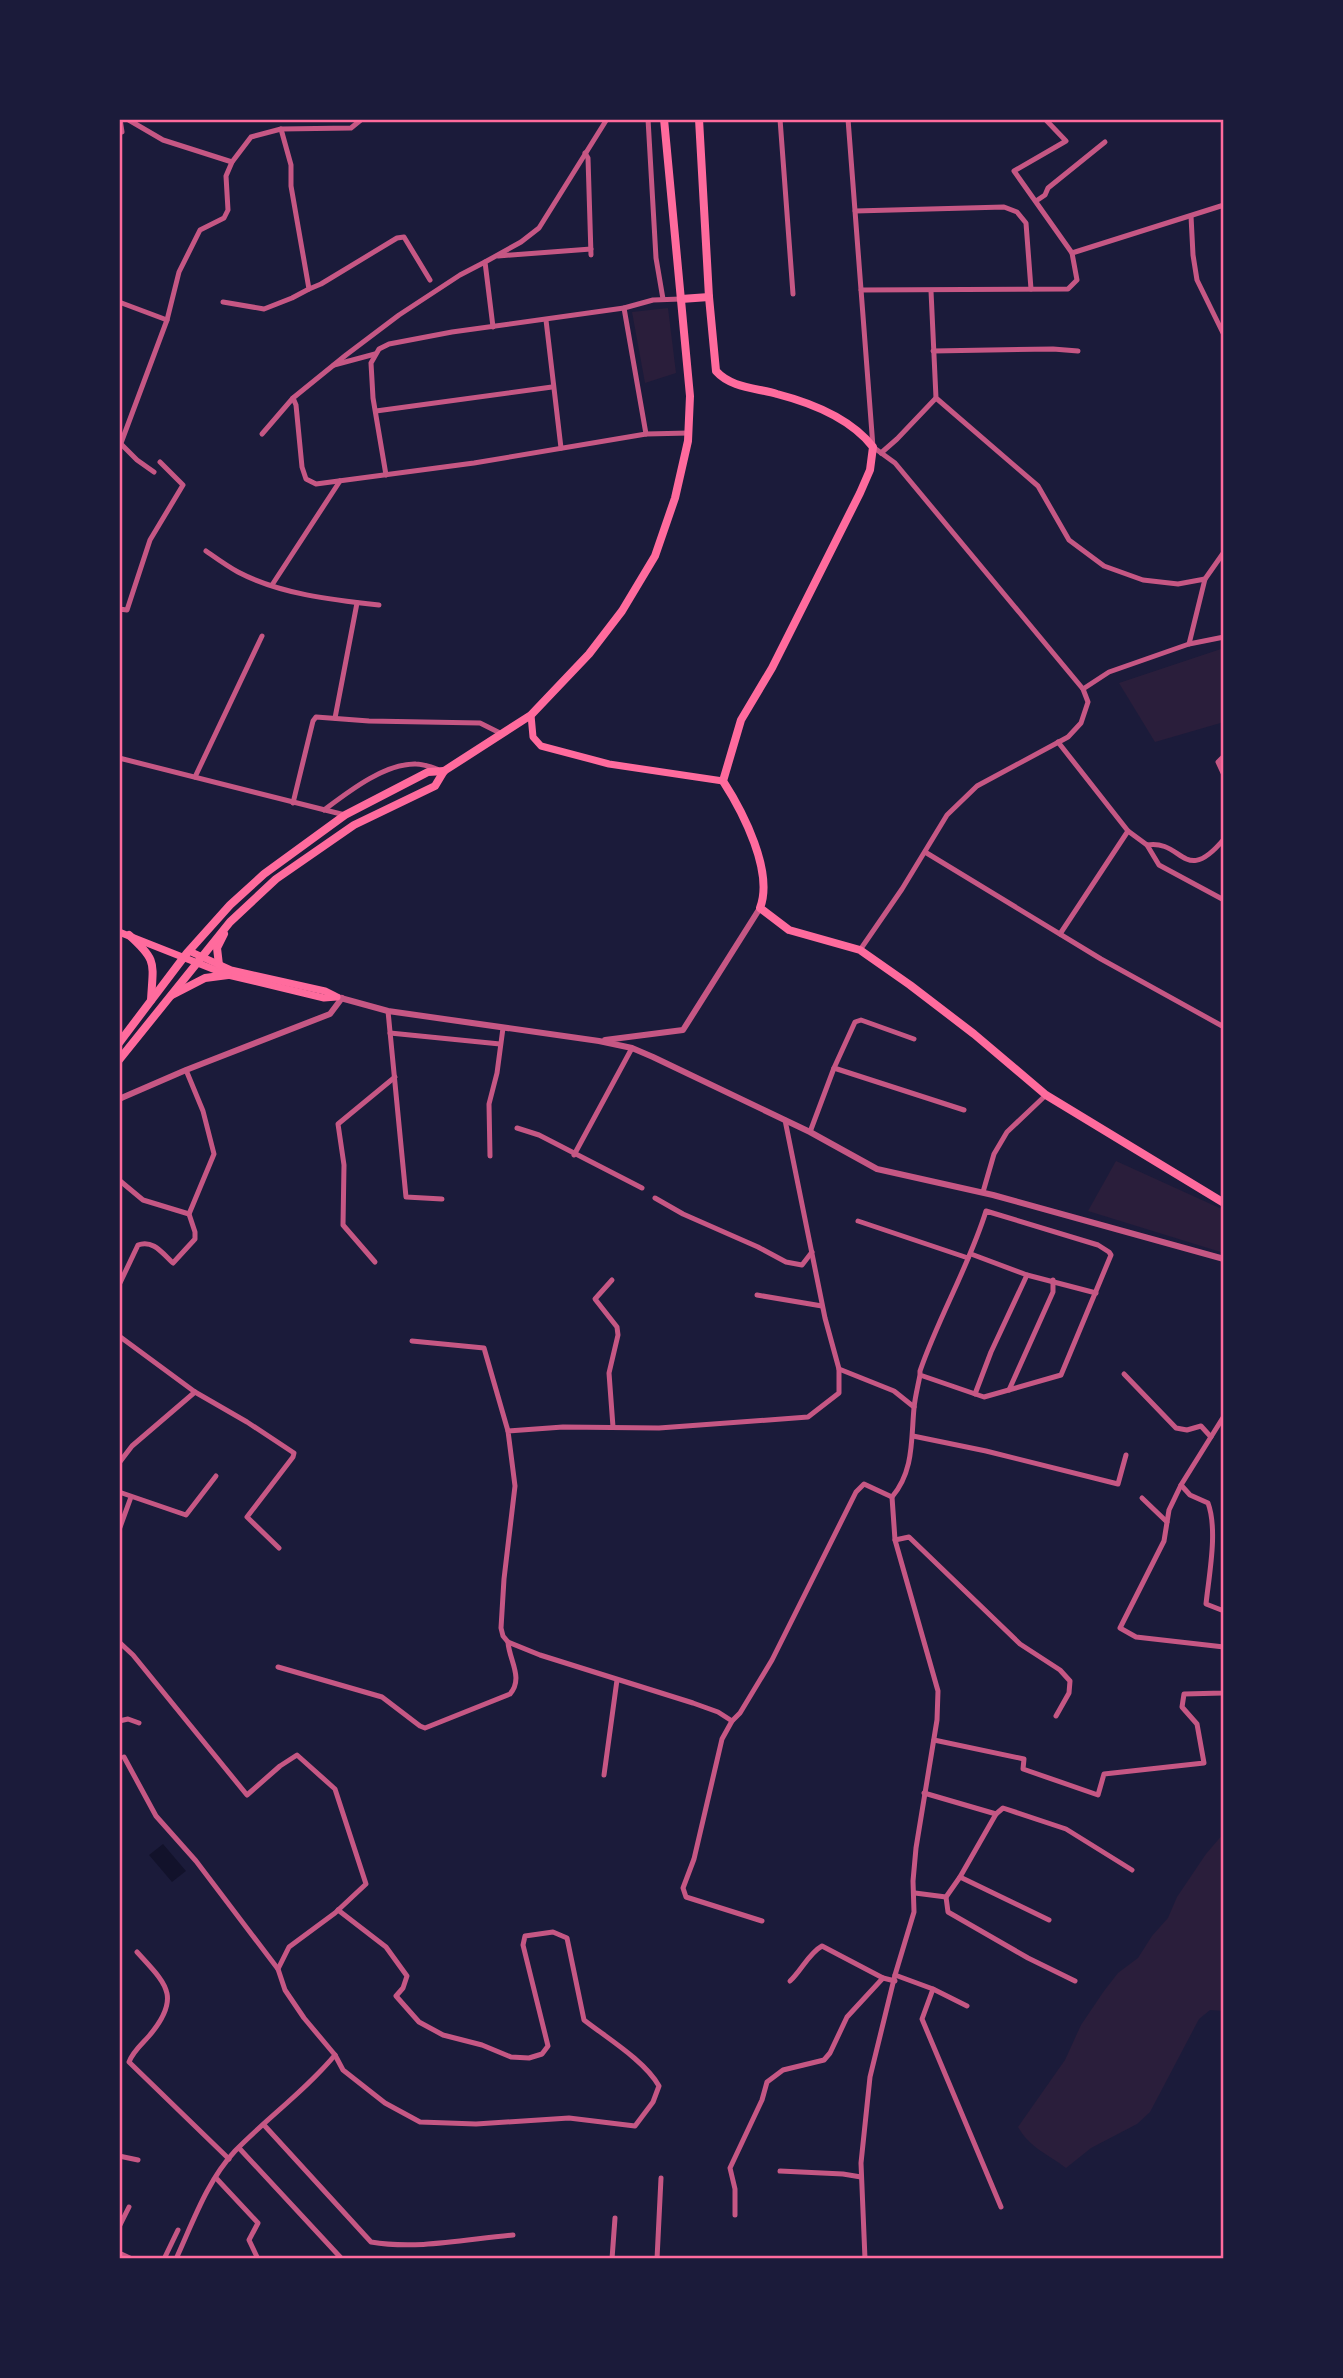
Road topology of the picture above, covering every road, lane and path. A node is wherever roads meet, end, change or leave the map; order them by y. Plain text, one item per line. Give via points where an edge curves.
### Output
1 (120, 119) edge
2 (127, 119) edge
3 (362, 119) edge
4 (607, 119) edge
5 (648, 119) edge
6 (664, 119) edge
7 (699, 119) edge
8 (780, 119) edge
9 (848, 119) edge
10 (1045, 119) edge
11 (281, 129) junction
12 (122, 132) dead end
13 (1105, 142) dead end
14 (584, 153) junction
15 (232, 162) junction
16 (1036, 201) junction
17 (1224, 205) edge
18 (856, 211) junction
19 (1191, 216) junction
20 (1072, 253) junction
21 (495, 256) junction
22 (485, 262) junction
23 (430, 280) dead end
24 (309, 289) junction
25 (1031, 289) junction
26 (861, 290) junction
27 (930, 290) junction
28 (793, 294) dead end
29 (709, 297) junction
30 (663, 299) junction
31 (681, 299) junction
32 (119, 302) edge
33 (223, 302) dead end
34 (624, 308) junction
35 (166, 320) junction
36 (546, 320) junction
37 (493, 327) junction
38 (1224, 335) edge
39 (933, 351) junction
40 (1079, 351) dead end
41 (375, 355) junction
42 (333, 365) junction
43 (552, 387) junction
44 (293, 398) junction
45 (936, 398) junction
46 (376, 411) junction
47 (689, 433) junction
48 (262, 434) dead end
49 (646, 434) junction
50 (120, 442) edge
51 (873, 447) junction
52 (561, 448) junction
53 (881, 453) junction
54 (160, 463) dead end
55 (154, 472) dead end
56 (386, 475) junction
57 (340, 481) junction
58 (205, 551) dead end
59 (1224, 552) edge
60 (1205, 579) junction
61 (272, 585) junction
62 (357, 603) junction
63 (379, 605) dead end
64 (119, 609) edge
65 (262, 636) dead end
66 (1224, 637) edge
67 (1189, 644) junction
68 (1083, 689) junction
69 (531, 715) junction
70 (335, 718) junction
71 (502, 734) junction
72 (1058, 742) junction
73 (1224, 756) edge
74 (119, 758) edge
75 (444, 771) junction
76 (1224, 775) edge
77 (195, 777) junction
78 (723, 781) junction
79 (293, 803) junction
80 (324, 810) junction
81 (345, 816) junction
82 (1128, 831) junction
83 (1224, 839) edge
84 (1147, 845) junction
85 (925, 852) junction
86 (1224, 900) edge
87 (760, 908) junction
88 (230, 922) junction
89 (119, 932) edge
90 (1060, 934) junction
91 (129, 935) junction
92 (860, 950) junction
93 (186, 954) junction
94 (199, 960) junction
95 (219, 965) junction
96 (228, 975) junction
97 (166, 999) junction
98 (151, 1000) junction
99 (340, 1000) junction
100 (388, 1011) junction
101 (1224, 1027) edge
102 (503, 1028) junction
103 (390, 1033) junction
104 (914, 1039) dead end
105 (599, 1041) junction
106 (119, 1043) edge
107 (500, 1044) junction
108 (632, 1048) junction
109 (119, 1060) edge
110 (834, 1068) junction
111 (186, 1070) junction
112 (395, 1077) junction
113 (1046, 1095) junction
114 (119, 1099) edge
115 (964, 1110) dead end
116 (785, 1120) junction
117 (517, 1128) dead end
118 (810, 1132) junction
119 (574, 1154) junction
120 (490, 1156) dead end
121 (119, 1180) edge
122 (642, 1188) dead end
123 (983, 1192) junction
124 (655, 1198) dead end
125 (442, 1199) dead end
126 (1224, 1203) edge
127 (189, 1214) junction
128 (858, 1221) dead end
129 (812, 1252) junction
130 (970, 1256) junction
131 (1224, 1259) edge
132 (375, 1262) dead end
133 (1027, 1275) junction
134 (612, 1280) dead end
135 (1053, 1280) junction
136 (119, 1286) edge
137 (1096, 1293) junction
138 (757, 1295) dead end
139 (822, 1306) junction
140 (119, 1336) edge
141 (412, 1341) dead end
142 (839, 1369) junction
143 (1124, 1374) dead end
144 (919, 1375) junction
145 (1009, 1390) junction
146 (195, 1392) junction
147 (975, 1394) junction
148 (914, 1407) junction
149 (1224, 1416) edge
150 (614, 1427) junction
151 (509, 1431) junction
152 (913, 1436) junction
153 (1212, 1437) junction
154 (1126, 1455) dead end
155 (119, 1463) edge
156 (216, 1476) dead end
157 (1181, 1485) junction
158 (119, 1492) edge
159 (131, 1497) junction
160 (892, 1497) junction
161 (1142, 1498) dead end
162 (1167, 1522) junction
163 (119, 1530) edge
164 (895, 1539) junction
165 (279, 1548) dead end
166 (1224, 1611) edge
167 (119, 1642) edge
168 (508, 1642) junction
169 (1224, 1647) edge
170 (278, 1667) dead end
171 (617, 1680) junction
172 (1224, 1688) edge
173 (1056, 1716) dead end
174 (119, 1721) edge
175 (732, 1721) junction
176 (139, 1723) dead end
177 (934, 1740) junction
178 (124, 1757) dead end
179 (604, 1775) dead end
180 (925, 1793) junction
181 (996, 1814) junction
182 (1132, 1870) dead end
183 (960, 1877) junction
184 (915, 1893) junction
185 (946, 1898) junction
186 (338, 1910) junction
187 (1049, 1920) dead end
188 (762, 1921) dead end
189 (137, 1952) dead end
190 (278, 1969) junction
191 (883, 1978) junction
192 (895, 1978) junction
193 (790, 1981) dead end
194 (1075, 1981) dead end
195 (933, 1989) junction
196 (967, 2006) dead end
197 (335, 2055) junction
198 (264, 2125) junction
199 (239, 2148) junction
200 (119, 2156) edge
201 (229, 2159) junction
202 (138, 2160) dead end
203 (780, 2171) dead end
204 (861, 2177) junction
205 (216, 2178) junction
206 (661, 2178) dead end
207 (129, 2207) dead end
208 (1001, 2207) dead end
209 (735, 2215) dead end
210 (615, 2218) dead end
211 (119, 2227) edge
212 (178, 2230) dead end
213 (513, 2235) dead end
214 (119, 2253) edge
215 (132, 2259) edge
216 (164, 2259) edge
217 (176, 2259) edge
218 (258, 2259) edge
219 (342, 2259) edge
220 (612, 2259) edge
221 (657, 2259) edge
222 (865, 2259) edge

1 - 12 street
2 - 15 street via 163,140
3 - 11 street via 351,128
4 - 14 street
5 - 30 street via 656,258
6 - 31 main road
7 - 29 main road
8 - 28 street
9 - 18 street
10 - 16 street via 1066,141 1014,171
11 - 15 street via 251,137
11 - 24 street via 291,164
13 - 16 street
14 - 21 street via 540,228
14 - 21 street via 588,158 591,252
15 - 35 street via 226,176 228,210 224,218 200,230 179,272
16 - 20 street
17 - 19 street
18 - 25 street via 1012,209 1026,223
18 - 26 street
19 - 20 street
19 - 38 street via 1197,280
20 - 25 street via 1077,280 1072,287
21 - 22 street
22 - 37 street
22 - 42 street via 399,315
23 - 24 street via 404,237
24 - 33 street via 264,309
25 - 27 street
26 - 27 street
26 - 51 street
27 - 39 street
29 - 31 main road
29 - 51 main road via 714,363 721,376 830,414 862,433
30 - 31 street
30 - 34 street
31 - 47 main road via 691,396
32 - 35 street
34 - 36 street
34 - 49 street
35 - 50 street
36 - 37 street
36 - 43 street
37 - 41 street via 389,344
39 - 40 street
39 - 45 street
41 - 42 street
41 - 46 street via 371,363
42 - 44 street
43 - 46 street
43 - 52 street
44 - 48 street
44 - 57 street via 306,479 316,484
45 - 53 street
45 - 60 street via 1038,486 1069,540 1104,566 1143,580 1178,584
46 - 56 street
47 - 49 street
47 - 69 main road via 675,498 655,556 606,633
49 - 52 street
50 - 55 street
51 - 53 street
51 - 78 main road via 860,493 741,720
52 - 56 street
53 - 68 street via 895,463
54 - 64 street via 183,485 150,540 127,610
56 - 57 street
57 - 61 street
58 - 61 street
59 - 60 street
60 - 67 street
61 - 62 street
62 - 63 street
62 - 70 street
65 - 77 street
66 - 67 street
67 - 68 street via 1109,672
68 - 72 street via 1088,702 1082,723
69 - 71 main road
69 - 78 main road via 533,737 541,746 609,764
70 - 71 street via 480,723
70 - 79 street via 316,717 313,721
71 - 75 main road
72 - 82 street
72 - 85 street via 977,786 947,814
73 - 76 street via 1218,762
74 - 77 street
75 - 80 street via 416,764 400,767 371,778
75 - 81 main road via 428,772
75 - 88 main road via 435,786 354,825 276,879
77 - 79 street
78 - 87 main road via 744,816 759,856
79 - 80 street
80 - 81 street
81 - 93 main road via 264,874
82 - 84 street
82 - 90 street
83 - 84 street via 1205,858 1194,861 1155,844
84 - 86 street via 1159,865
85 - 90 street
85 - 92 street
87 - 92 main road via 789,930
87 - 105 street via 684,1030
88 - 94 main road
88 - 95 main road via 217,948
89 - 91 main road
90 - 101 street
91 - 93 main road
91 - 98 main road via 149,953
92 - 113 main road via 953,1018
93 - 94 main road
93 - 98 main road
94 - 95 main road
94 - 96 main road
94 - 97 main road
95 - 99 main road via 325,991
96 - 97 main road via 205,978
96 - 99 main road
97 - 109 main road
98 - 106 main road
99 - 100 street
99 - 111 street via 330,1014
100 - 102 street
100 - 103 street
102 - 105 street
102 - 107 street
103 - 107 street
103 - 112 street
104 - 110 street via 861,1020 855,1022
105 - 108 street
107 - 120 street via 489,1104
108 - 116 street
108 - 119 street
110 - 115 street
110 - 118 street
111 - 114 street
111 - 127 street via 214,1154
112 - 125 street via 406,1197
112 - 132 street via 338,1124 344,1165 343,1224
113 - 123 street via 1007,1132 994,1154
113 - 126 main road
116 - 118 street
116 - 129 street
117 - 119 street
118 - 123 street via 877,1169
119 - 122 street
121 - 127 street via 143,1200
123 - 131 street
124 - 129 street via 786,1262 802,1265
127 - 136 street via 195,1239 173,1263 142,1242
128 - 130 street
129 - 139 street
130 - 133 street
130 - 137 street via 986,1211 1107,1249 1111,1255
130 - 144 street
133 - 135 street
133 - 147 street
134 - 150 street via 595,1299 617,1327 609,1373
135 - 137 street
135 - 145 street via 1053,1292
137 - 145 street via 1061,1375
138 - 139 street
139 - 142 street
140 - 146 street
141 - 151 street via 484,1348
142 - 148 street via 894,1391
142 - 150 street via 838,1393 808,1417
143 - 153 street via 1177,1428 1201,1426
144 - 147 street
144 - 148 street
145 - 147 street via 984,1397
146 - 155 street via 132,1446
146 - 165 street via 293,1453 247,1517
148 - 152 street
149 - 153 street
150 - 151 street
151 - 168 street via 515,1486 501,1628
152 - 154 street via 1118,1484
152 - 160 street via 901,1486
153 - 157 street
156 - 159 street via 186,1515
157 - 162 street
157 - 166 street via 1208,1503 1212,1513 1206,1604
158 - 159 street
159 - 163 street
160 - 164 street
160 - 175 street via 864,1484 856,1492 772,1660
161 - 162 street
162 - 169 street via 1164,1541 1120,1628 1136,1637
164 - 173 street via 909,1537 1020,1644 1060,1670 1070,1681 1069,1693
164 - 177 street via 938,1691
167 - 186 street via 247,1795 297,1755 335,1790 366,1880
168 - 170 street via 516,1670 510,1694 425,1728 382,1697
168 - 171 street
171 - 175 street via 718,1712
171 - 179 street
172 - 177 street via 1223,1693 1184,1694 1182,1707 1197,1724 1204,1763 1104,1774 1098,1795 1023,1769 1024,1759
174 - 176 street
175 - 188 street via 722,1739 684,1888 686,1897
177 - 180 street
178 - 190 street via 156,1816
180 - 181 street
180 - 184 street
181 - 182 street via 1003,1808 1066,1829
181 - 183 street
183 - 185 street
183 - 187 street
184 - 185 street
184 - 192 street
185 - 194 street via 948,1912
186 - 190 street via 289,1947
186 - 197 street via 386,1947 400,1966 407,1976 396,1996 419,2022 443,2035 511,2057 529,2058 542,2054 548,2046 523,1945 525,1936 553,1932 567,1938 584,2020 640,2064 659,2086 635,2126 569,2118 420,2122 343,2070
189 - 201 street via 166,1984 168,2005 129,2062
190 - 197 street via 285,1990
191 - 192 street
191 - 193 street via 822,1946
191 - 209 street via 847,2017 824,2060 783,2070 767,2082 730,2168
192 - 195 street
192 - 204 street via 870,2077
195 - 196 street
195 - 208 street via 922,2019
197 - 198 street
198 - 199 street
198 - 213 street via 371,2242 411,2244
199 - 201 street
199 - 219 street
200 - 202 street
201 - 205 street
203 - 204 street
204 - 222 street
205 - 217 street
205 - 218 street via 258,2223 249,2241
206 - 221 street
207 - 211 street
210 - 220 street
212 - 216 street
214 - 215 street

